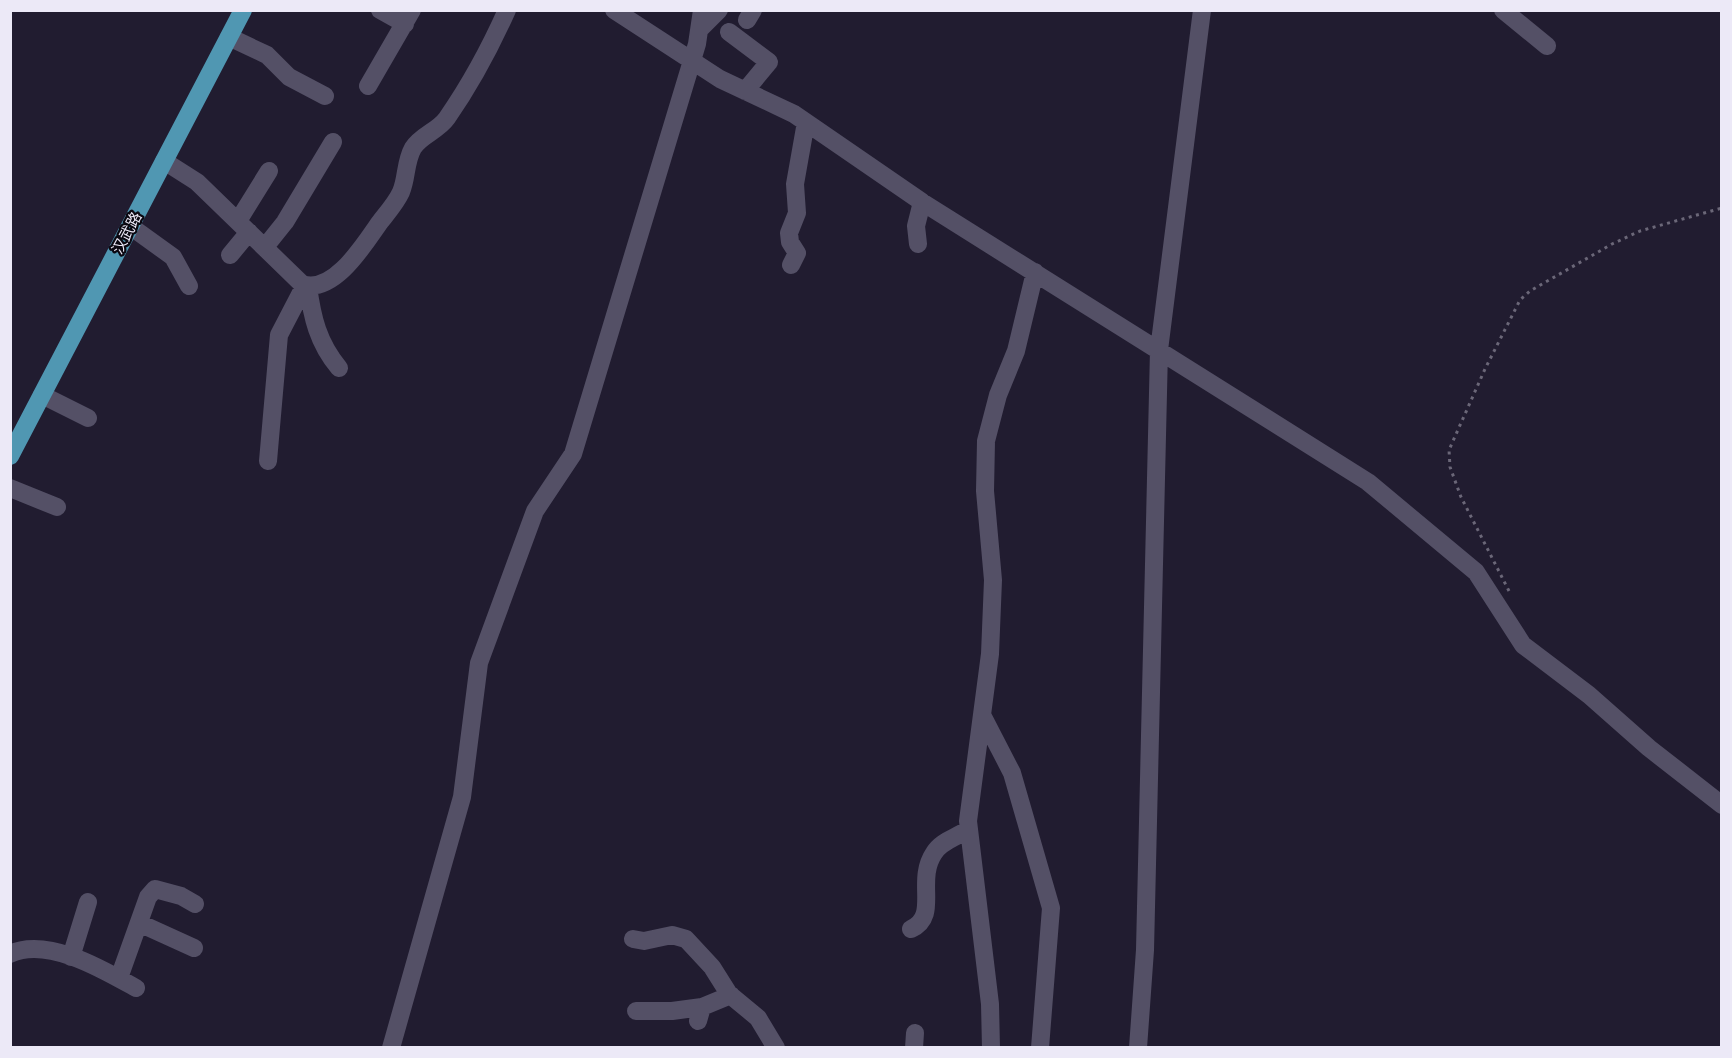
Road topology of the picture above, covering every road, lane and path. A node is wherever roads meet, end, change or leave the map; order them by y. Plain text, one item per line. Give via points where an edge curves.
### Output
1 (243, 10) edge
2 (380, 10) edge
3 (507, 10) edge
4 (614, 10) edge
5 (719, 10) edge
6 (1202, 10) edge
7 (1503, 10) edge
8 (408, 17) edge
9 (702, 19) edge
10 (729, 32) dead end
11 (229, 37) junction
12 (1547, 46) dead end
13 (690, 59) junction
14 (368, 86) dead end
15 (745, 91) junction
16 (325, 96) dead end
17 (806, 122) junction
18 (333, 142) dead end
19 (164, 162) junction
20 (269, 171) dead end
21 (922, 202) junction
22 (1722, 208) edge
23 (130, 226) junction
24 (243, 226) junction
25 (918, 244) dead end
26 (265, 247) junction
27 (230, 255) dead end
28 (791, 265) dead end
29 (1035, 272) junction
30 (307, 285) junction
31 (189, 286) dead end
32 (1159, 350) junction
33 (339, 368) dead end
34 (42, 395) junction
35 (88, 418) dead end
36 (10, 456) edge
37 (268, 461) dead end
38 (10, 488) edge
39 (57, 507) dead end
40 (1510, 593) dead end
41 (982, 715) junction
42 (1722, 805) edge
43 (968, 829) junction
44 (88, 902) dead end
45 (195, 904) dead end
46 (139, 923) junction
47 (910, 929) dead end
48 (633, 939) dead end
49 (194, 948) dead end
50 (10, 954) edge
51 (71, 957) junction
52 (119, 978) junction
53 (136, 988) dead end
54 (731, 995) junction
55 (636, 1011) dead end
56 (391, 1047) edge
57 (776, 1047) edge
58 (991, 1047) edge
59 (1040, 1047) edge
60 (1138, 1047) edge

1 - 11 main road, 汉武路
2 - 8 street
3 - 30 street via 446,120 413,149 398,197 365,244 343,271
4 - 13 street
5 - 9 street
6 - 32 street
7 - 12 street
8 - 14 street
9 - 13 street
10 - 15 street via 769,62
11 - 16 street via 267,55 289,77
11 - 19 main road, 汉武路
13 - 15 street
13 - 56 street via 573,453 535,511 478,663 462,797
15 - 17 street
17 - 21 street
17 - 28 street via 795,184 797,213 789,233 797,253
18 - 26 street via 285,222
19 - 23 main road, 汉武路
19 - 24 street via 197,182
20 - 24 street
21 - 25 street via 916,226
21 - 29 street
22 - 40 path via 1650,227 1618,241 1520,300 1449,450 1450,467 1461,497
23 - 31 street via 172,256
23 - 34 main road, 汉武路
24 - 26 street
24 - 27 street
26 - 30 street
29 - 32 street
29 - 41 street via 1016,351 998,395 986,441 985,491 993,580 990,654
30 - 33 street via 322,344
30 - 37 street via 279,335
32 - 42 street via 1368,482 1401,508 1476,572 1523,645
32 - 60 street via 1145,950
34 - 35 street
34 - 36 main road, 汉武路
38 - 39 street
41 - 43 street
41 - 59 street via 1012,773 1051,908
43 - 47 street via 933,853 924,885 927,913 919,925
43 - 58 street via 990,1004
44 - 51 street
45 - 46 street via 155,889
46 - 49 street
46 - 52 street
48 - 54 street via 644,941 672,935 686,939
50 - 51 street via 25,948 42,948
51 - 52 street
52 - 53 street
54 - 55 street via 700,1014
54 - 57 street via 758,1018

